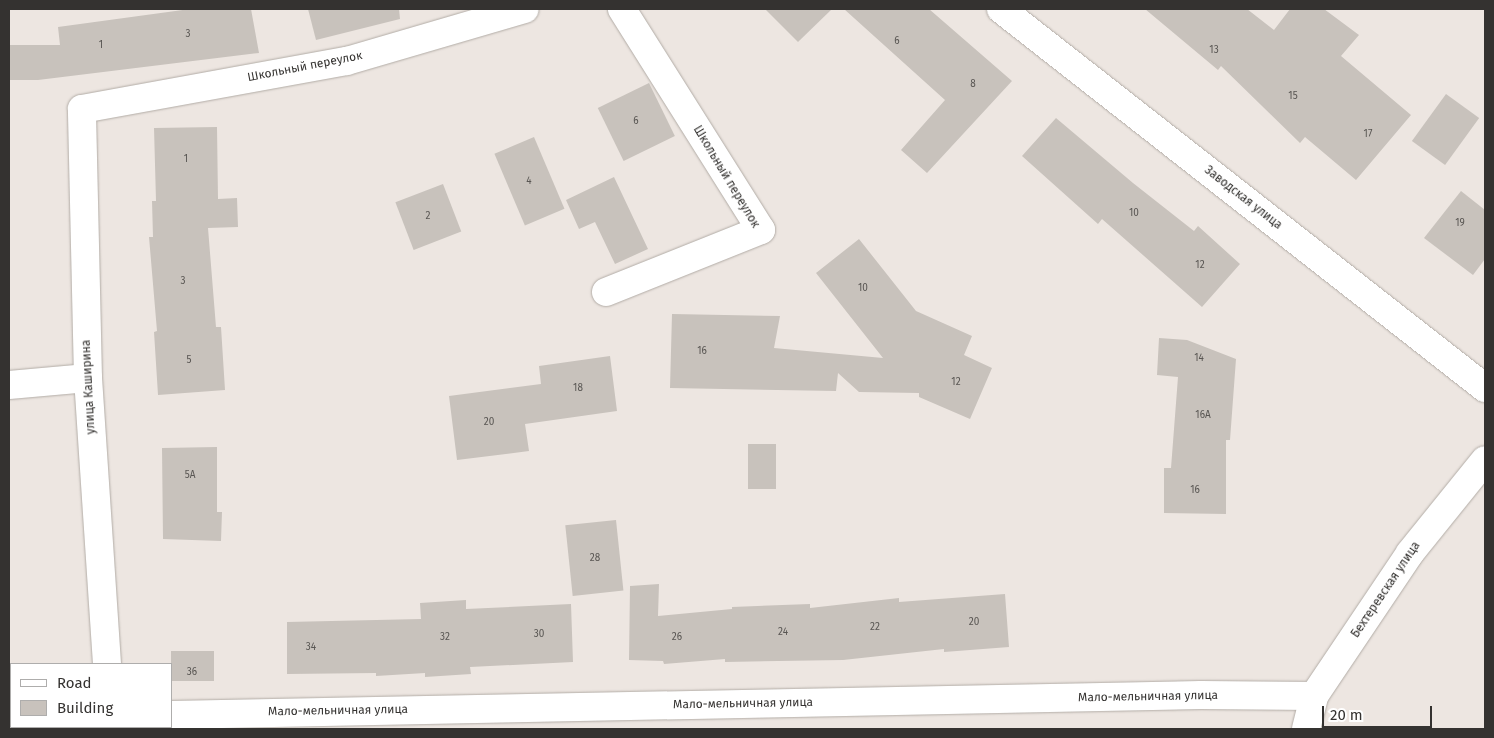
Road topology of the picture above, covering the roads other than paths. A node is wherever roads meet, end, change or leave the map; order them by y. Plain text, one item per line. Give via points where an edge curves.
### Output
1 (525, 9) edge
2 (622, 9) edge
3 (1001, 9) edge
4 (82, 109) joint
5 (606, 292) dead end
6 (88, 378) junction
7 (9, 385) edge
8 (1485, 388) edge
9 (1485, 460) edge
10 (107, 663) edge
11 (1314, 696) junction
12 (172, 715) edge
13 (1306, 729) edge

1 - 4 street, Школьный переулок via 346,61
2 - 5 street, Школьный переулок via 761,230
3 - 8 street, Заводская улица
4 - 6 street, улица Каширина
6 - 7 street
6 - 10 street, улица Каширина
9 - 11 street, Бехтеревская улица via 1410,553
11 - 12 street, Мало-мельничная улица
11 - 13 street, Бехтеревская улица

